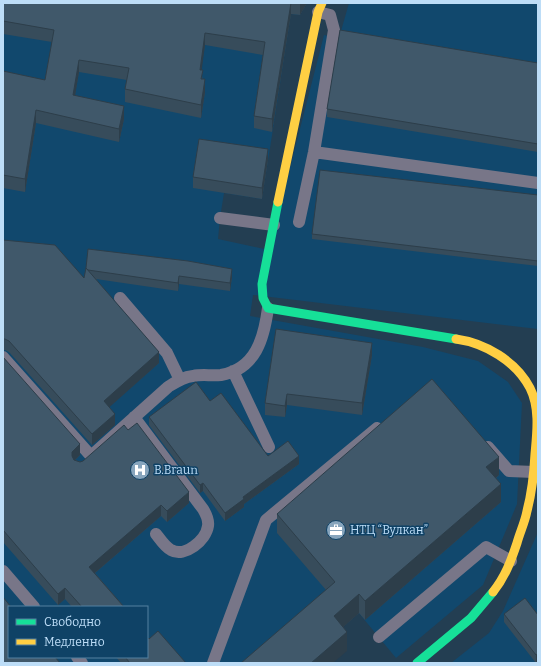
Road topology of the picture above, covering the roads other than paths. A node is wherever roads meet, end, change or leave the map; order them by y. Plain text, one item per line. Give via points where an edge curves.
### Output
1 (320, 8) edge
2 (314, 152) junction
3 (538, 183) edge
4 (220, 218) dead end
5 (299, 222) dead end
6 (274, 225) junction
7 (120, 298) dead end
8 (268, 308) junction
9 (3, 357) edge
10 (233, 371) junction
11 (180, 380) junction
12 (134, 417) junction
13 (387, 420) edge
14 (480, 437) edge
15 (269, 447) dead end
16 (534, 472) junction
17 (156, 534) dead end
18 (511, 561) junction
19 (3, 571) edge
20 (33, 606) edge
21 (379, 637) dead end
22 (213, 663) edge
23 (417, 663) edge

1 - 2 lane via 330,15 334,30
1 - 6 street
2 - 3 lane
2 - 5 lane
4 - 6 lane
6 - 8 street via 262,295
7 - 11 lane via 167,353
8 - 10 lane via 260,345 244,365
8 - 16 street via 465,340 489,348 522,375 534,398 538,423
9 - 12 lane via 88,458
10 - 11 lane
10 - 15 lane
11 - 12 lane via 168,387
12 - 17 lane via 207,517 205,534 200,541 183,552 171,551
13 - 22 lane via 266,520
14 - 16 lane via 509,471
16 - 18 street via 527,512
18 - 21 lane via 486,547
18 - 23 street via 480,610
19 - 20 lane

